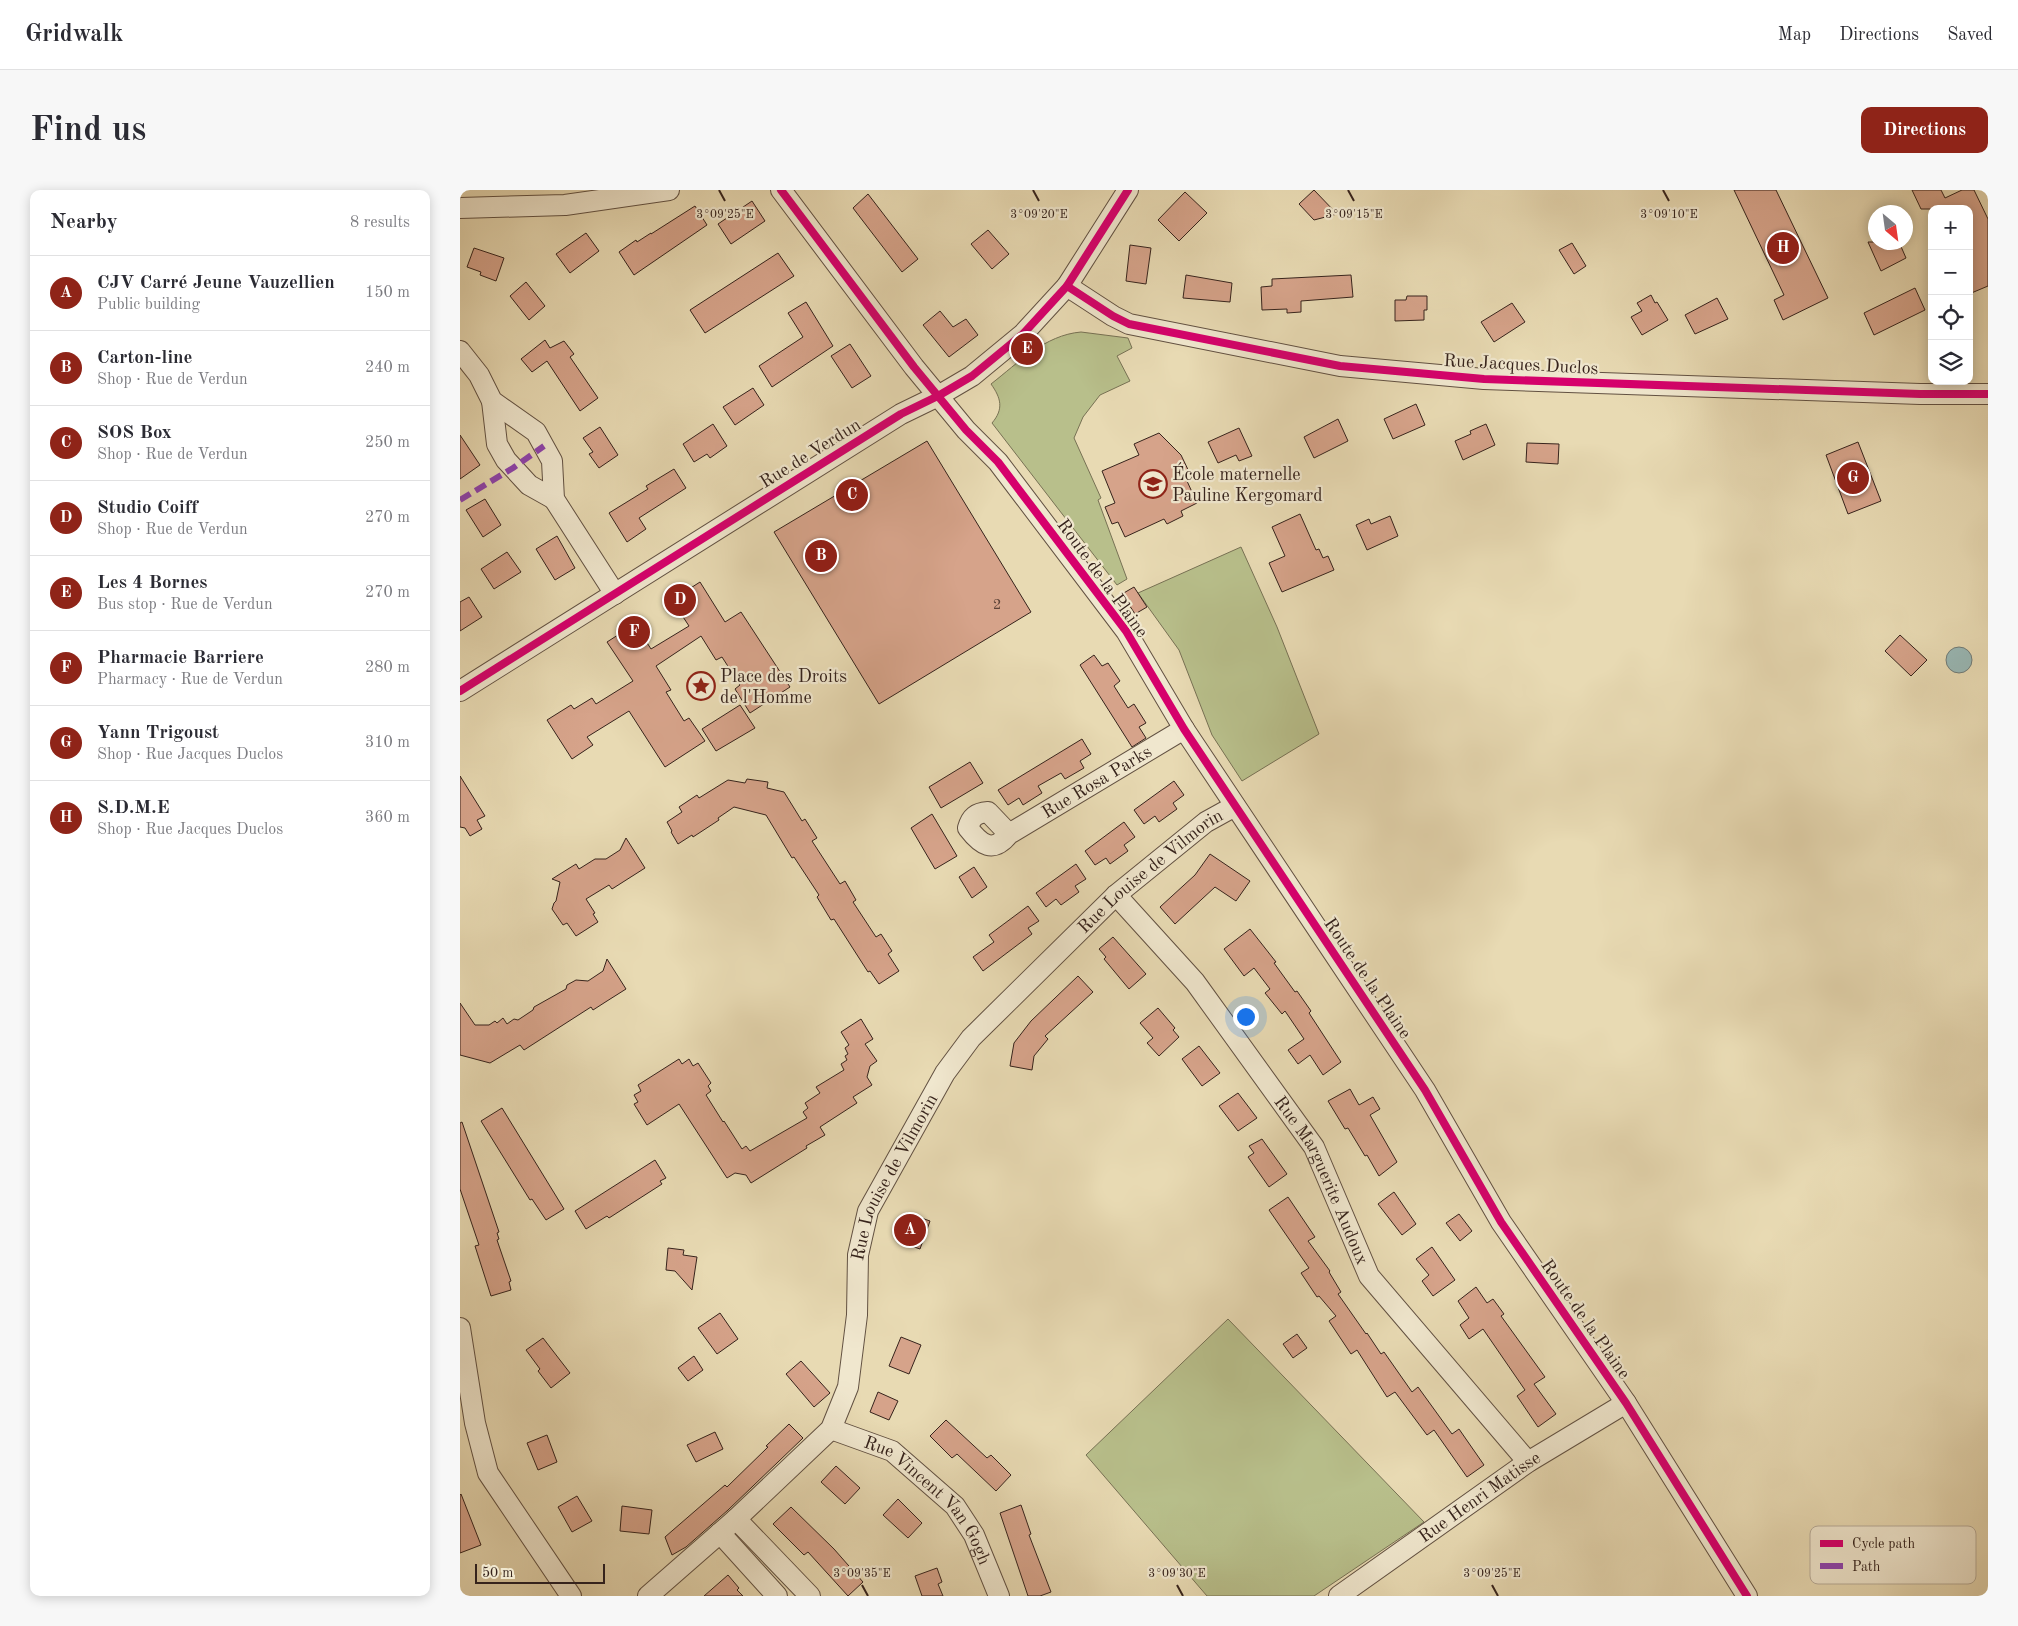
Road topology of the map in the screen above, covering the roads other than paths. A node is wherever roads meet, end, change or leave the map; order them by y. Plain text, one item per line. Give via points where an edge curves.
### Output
1 (669, 190) edge
2 (781, 190) edge
3 (1128, 190) edge
4 (460, 208) edge
5 (1067, 286) junction
6 (460, 351) edge
7 (1988, 394) edge
8 (938, 396) junction
9 (492, 400) junction
10 (554, 499) junction
11 (615, 594) junction
12 (460, 692) edge
13 (1184, 730) junction
14 (1235, 806) junction
15 (1009, 834) dead end
16 (1116, 895) junction
17 (460, 1328) edge
18 (1626, 1402) junction
19 (831, 1429) junction
20 (1528, 1462) junction
21 (736, 1519) junction
22 (720, 1533) junction
23 (571, 1596) edge
24 (648, 1596) edge
25 (777, 1596) edge
26 (810, 1596) edge
27 (999, 1596) edge
28 (1338, 1596) edge
29 (1748, 1596) edge

1 - 4 street via 565,205
2 - 8 street, Route de la Plaine
3 - 5 street, Rue de Verdun
5 - 7 street, Rue Jacques Duclos via 1129,324 1340,366 1484,379
5 - 8 street, Rue de Verdun via 1023,334 972,376
6 - 9 street via 479,375
8 - 11 street, Rue de Verdun via 901,414
8 - 13 street, Route de la Plaine via 998,462 1126,631
9 - 10 street via 497,444 506,460 529,485
9 - 10 street via 536,432 552,461
10 - 11 street
11 - 12 street, Rue de Verdun
13 - 14 street, Route de la Plaine
13 - 15 street, Rue Rosa Parks
14 - 16 street, Rue Louise de Vilmorin via 1206,822
14 - 18 street, Route de la Plaine via 1425,1090 1501,1222
16 - 19 street, Rue Louise de Vilmorin via 956,1056 868,1211 858,1255 857,1315 848,1387
16 - 20 street, Rue Marguerite Audoux via 1195,982 1314,1146 1369,1276
17 - 23 street via 475,1423 488,1473
18 - 20 street, Rue Henri Matisse
18 - 29 street, Route de la Plaine
19 - 21 street, Rue Louise de Vilmorin
19 - 27 street, Rue Vincent Van Gogh via 892,1451 955,1506 974,1535
20 - 28 street, Rue Henri Matisse
21 - 22 street, Rue Louise de Vilmorin
21 - 26 street
22 - 24 street, Rue Louise de Vilmorin
22 - 25 street

